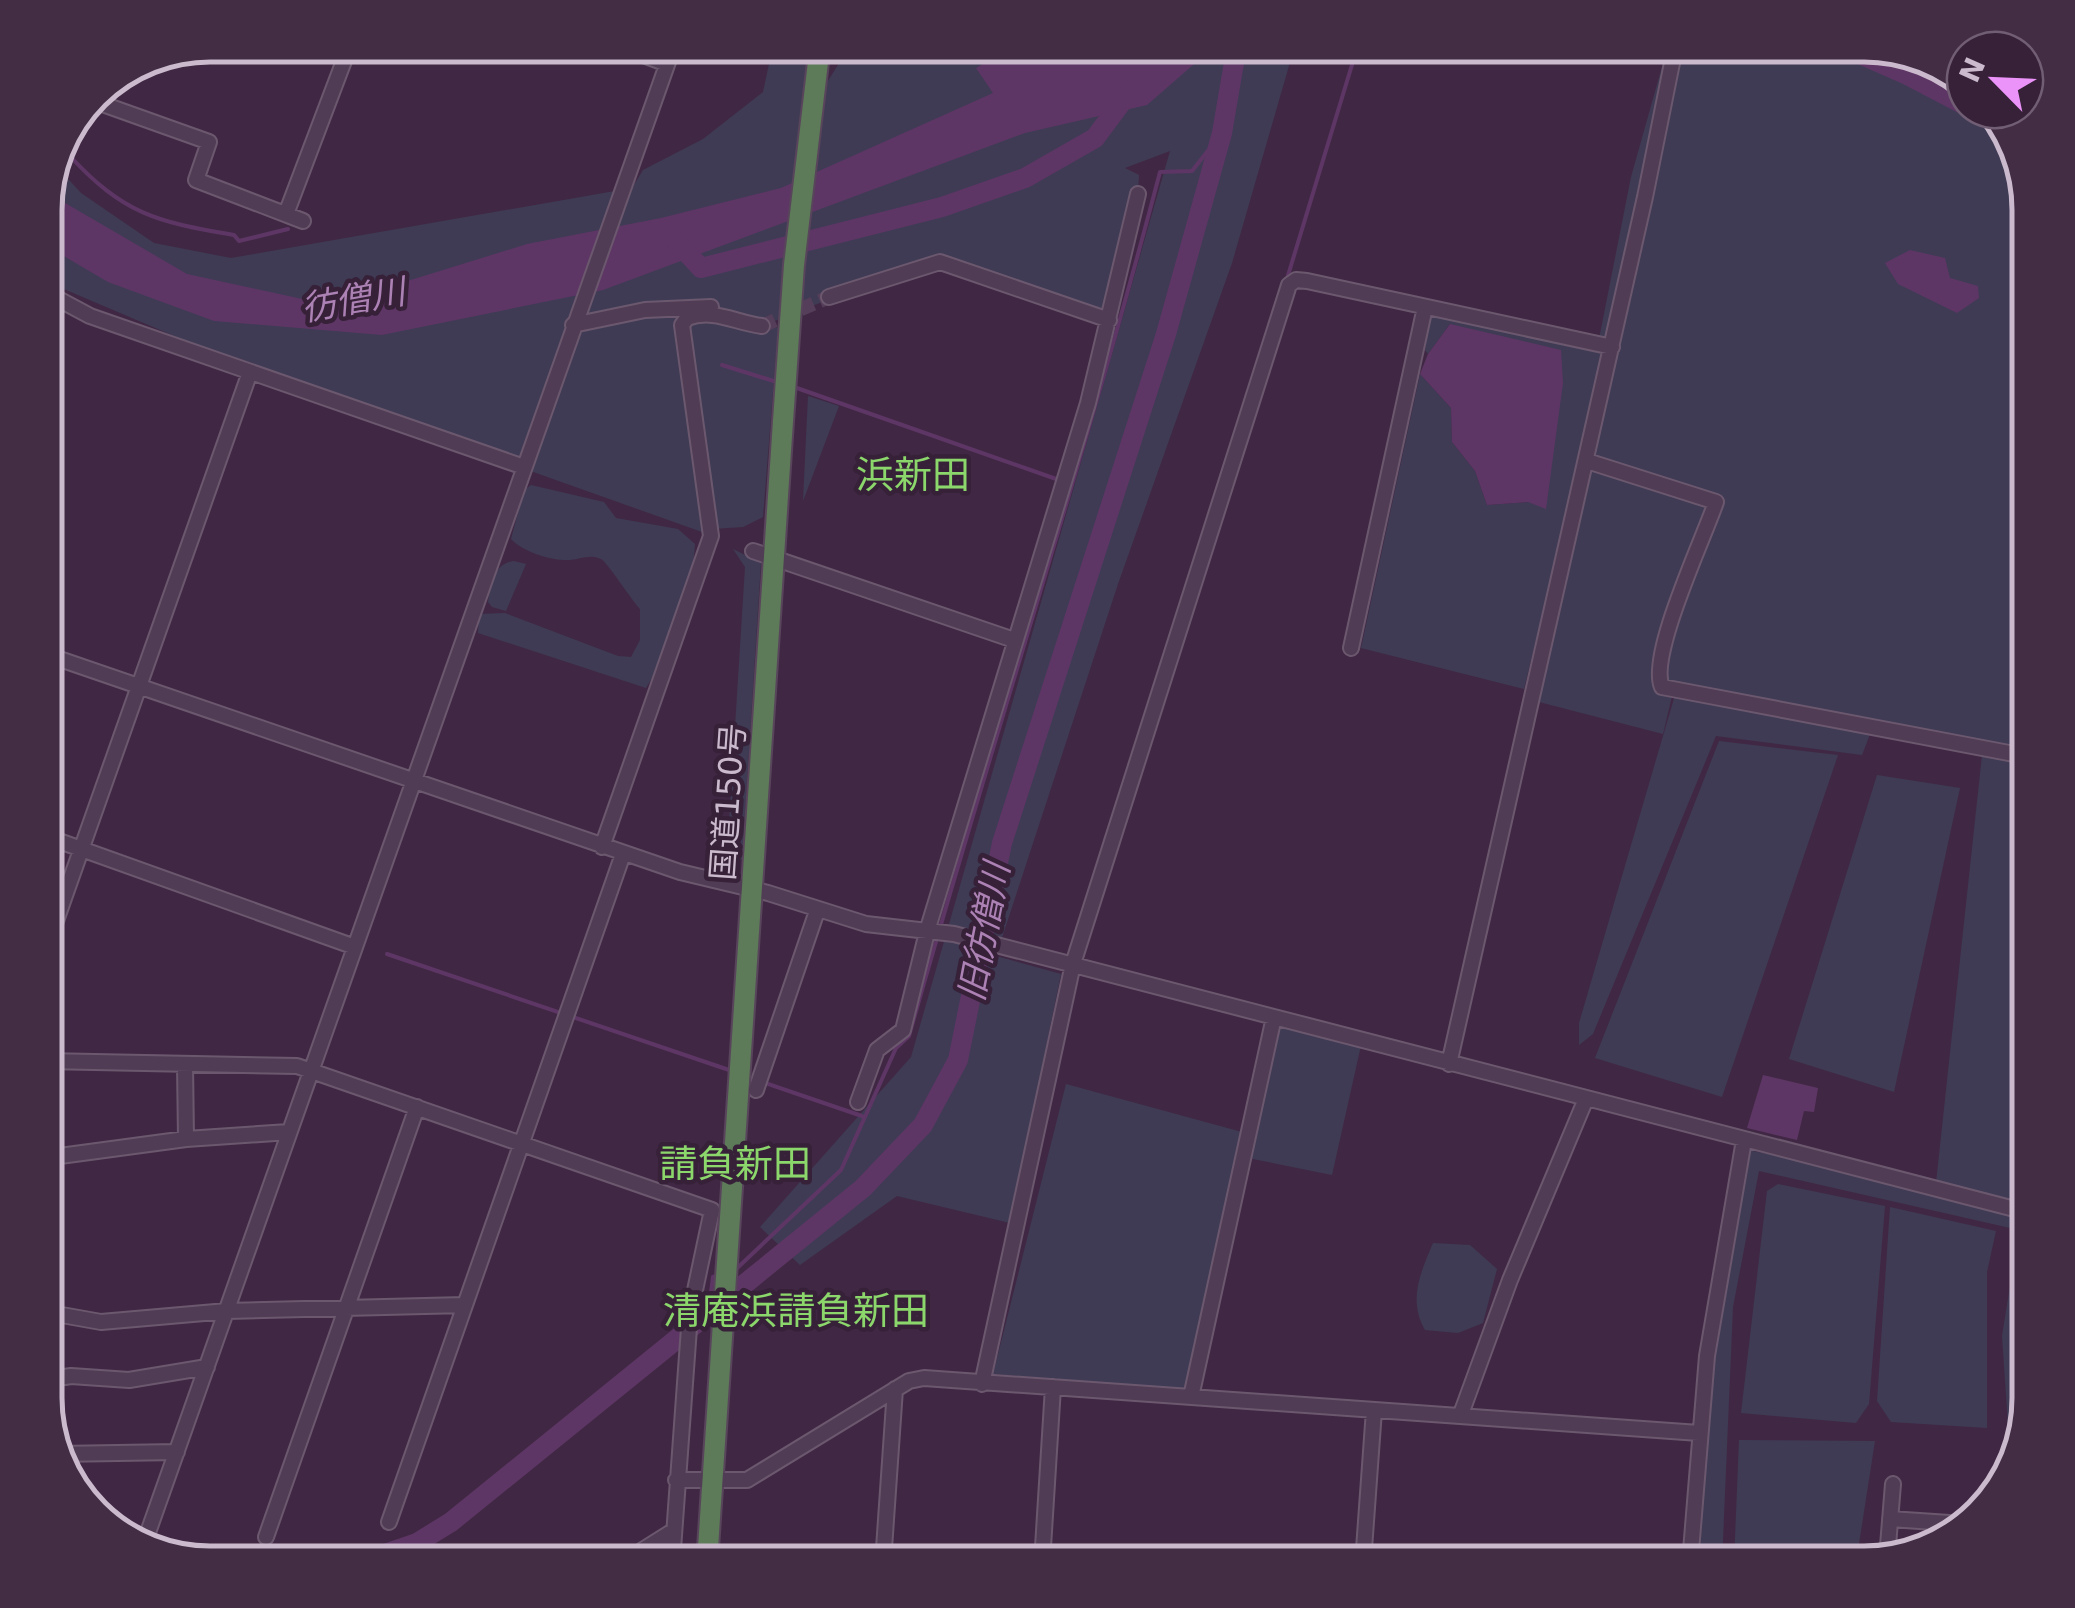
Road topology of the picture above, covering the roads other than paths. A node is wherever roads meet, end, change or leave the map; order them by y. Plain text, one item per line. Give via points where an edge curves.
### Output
1 (344, 62) edge
2 (662, 62) edge
3 (818, 62) edge
4 (1672, 62) edge
5 (667, 64) joint
6 (107, 105) edge
7 (1138, 194) dead end
8 (286, 214) junction
9 (303, 220) dead end
10 (829, 297) tunnel mouth
11 (63, 301) edge
12 (1425, 307) junction
13 (1109, 320) junction
14 (574, 325) junction
15 (1612, 348) junction
16 (250, 372) junction
17 (1588, 462) junction
18 (524, 467) junction
19 (753, 550) dead end
20 (774, 558) junction
21 (1014, 640) junction
22 (1351, 648) dead end
23 (63, 660) edge
24 (139, 687) junction
25 (2012, 754) edge
26 (413, 782) junction
27 (63, 842) edge
28 (602, 847) junction
29 (82, 849) junction
30 (623, 854) junction
31 (752, 892) junction
32 (63, 902) edge
33 (817, 911) junction
34 (928, 928) junction
35 (355, 948) junction
36 (1073, 964) junction
37 (1274, 1017) junction
38 (63, 1062) edge
39 (184, 1064) junction
40 (1448, 1064) junction
41 (310, 1070) junction
42 (756, 1090) dead end
43 (1584, 1100) junction
44 (858, 1102) dead end
45 (417, 1107) junction
46 (289, 1132) junction
47 (186, 1139) junction
48 (1744, 1140) junction
49 (521, 1144) junction
50 (63, 1156) edge
51 (2012, 1208) edge
52 (464, 1305) junction
53 (346, 1307) junction
54 (226, 1310) junction
55 (63, 1315) edge
56 (207, 1367) junction
57 (63, 1377) edge
58 (982, 1384) junction
59 (1053, 1387) junction
60 (895, 1389) junction
61 (1191, 1397) junction
62 (1374, 1410) junction
63 (1461, 1414) junction
64 (1699, 1434) junction
65 (177, 1452) junction
66 (74, 1454) edge
67 (676, 1480) junction
68 (710, 1482) junction
69 (1893, 1484) dead end
70 (1890, 1519) junction
71 (389, 1522) dead end
72 (1944, 1523) edge
73 (148, 1531) edge
74 (673, 1532) junction
75 (266, 1537) dead end
76 (1888, 1544) edge
77 (650, 1546) edge
78 (673, 1546) edge
79 (707, 1546) edge
80 (885, 1546) edge
81 (1043, 1546) edge
82 (1365, 1546) edge
83 (1691, 1546) edge

1 - 8 street
2 - 5 street
3 - 20 highway, 国道150号 via 794,265
4 - 15 street
5 - 14 street
6 - 8 street via 210,142 196,180
7 - 13 street
8 - 9 street
10 - 13 street via 940,262
11 - 16 street
12 - 15 street
12 - 22 street
12 - 36 street via 1308,281 1289,285
13 - 21 street
14 - 18 street
14 - 28 street via 693,305 743,311 756,325 703,314 682,324 711,536
15 - 17 street
16 - 18 street
16 - 24 street
17 - 25 street via 1716,502 1664,642 1656,676 1662,688
17 - 40 street
18 - 26 street
19 - 20 street
20 - 21 street
20 - 31 highway, 国道150号
21 - 34 street
23 - 24 street
24 - 26 street
24 - 29 street
26 - 28 street
26 - 35 street
27 - 29 street
28 - 30 street
29 - 32 street
29 - 35 street
30 - 31 street
30 - 49 street
31 - 33 street
31 - 68 highway, 国道150号
33 - 34 street
33 - 42 street
34 - 36 street
34 - 44 street via 902,1030 877,1050
35 - 41 street
36 - 37 street
36 - 58 street
37 - 40 street
37 - 61 street
38 - 39 street
39 - 41 street
39 - 47 street
40 - 43 street
41 - 45 street
41 - 46 street
43 - 48 street
43 - 63 street
45 - 49 street
45 - 53 street
46 - 47 street
46 - 54 street
47 - 50 street
48 - 51 street
48 - 64 street
49 - 52 street
49 - 67 street via 712,1210 690,1314
52 - 53 street
52 - 71 street
53 - 54 street
53 - 75 street
54 - 55 street via 101,1322
54 - 56 street
56 - 57 street via 129,1380
56 - 65 street
58 - 59 street
58 - 60 street via 924,1378
59 - 61 street
59 - 81 street
60 - 68 street via 747,1480
60 - 80 street
61 - 62 street
62 - 63 street
62 - 82 street
63 - 64 street
64 - 83 street
65 - 66 street
65 - 73 street
67 - 68 street
67 - 74 street
68 - 79 highway, 国道150号
69 - 70 street
70 - 72 street
70 - 76 street
74 - 77 street
74 - 78 street

